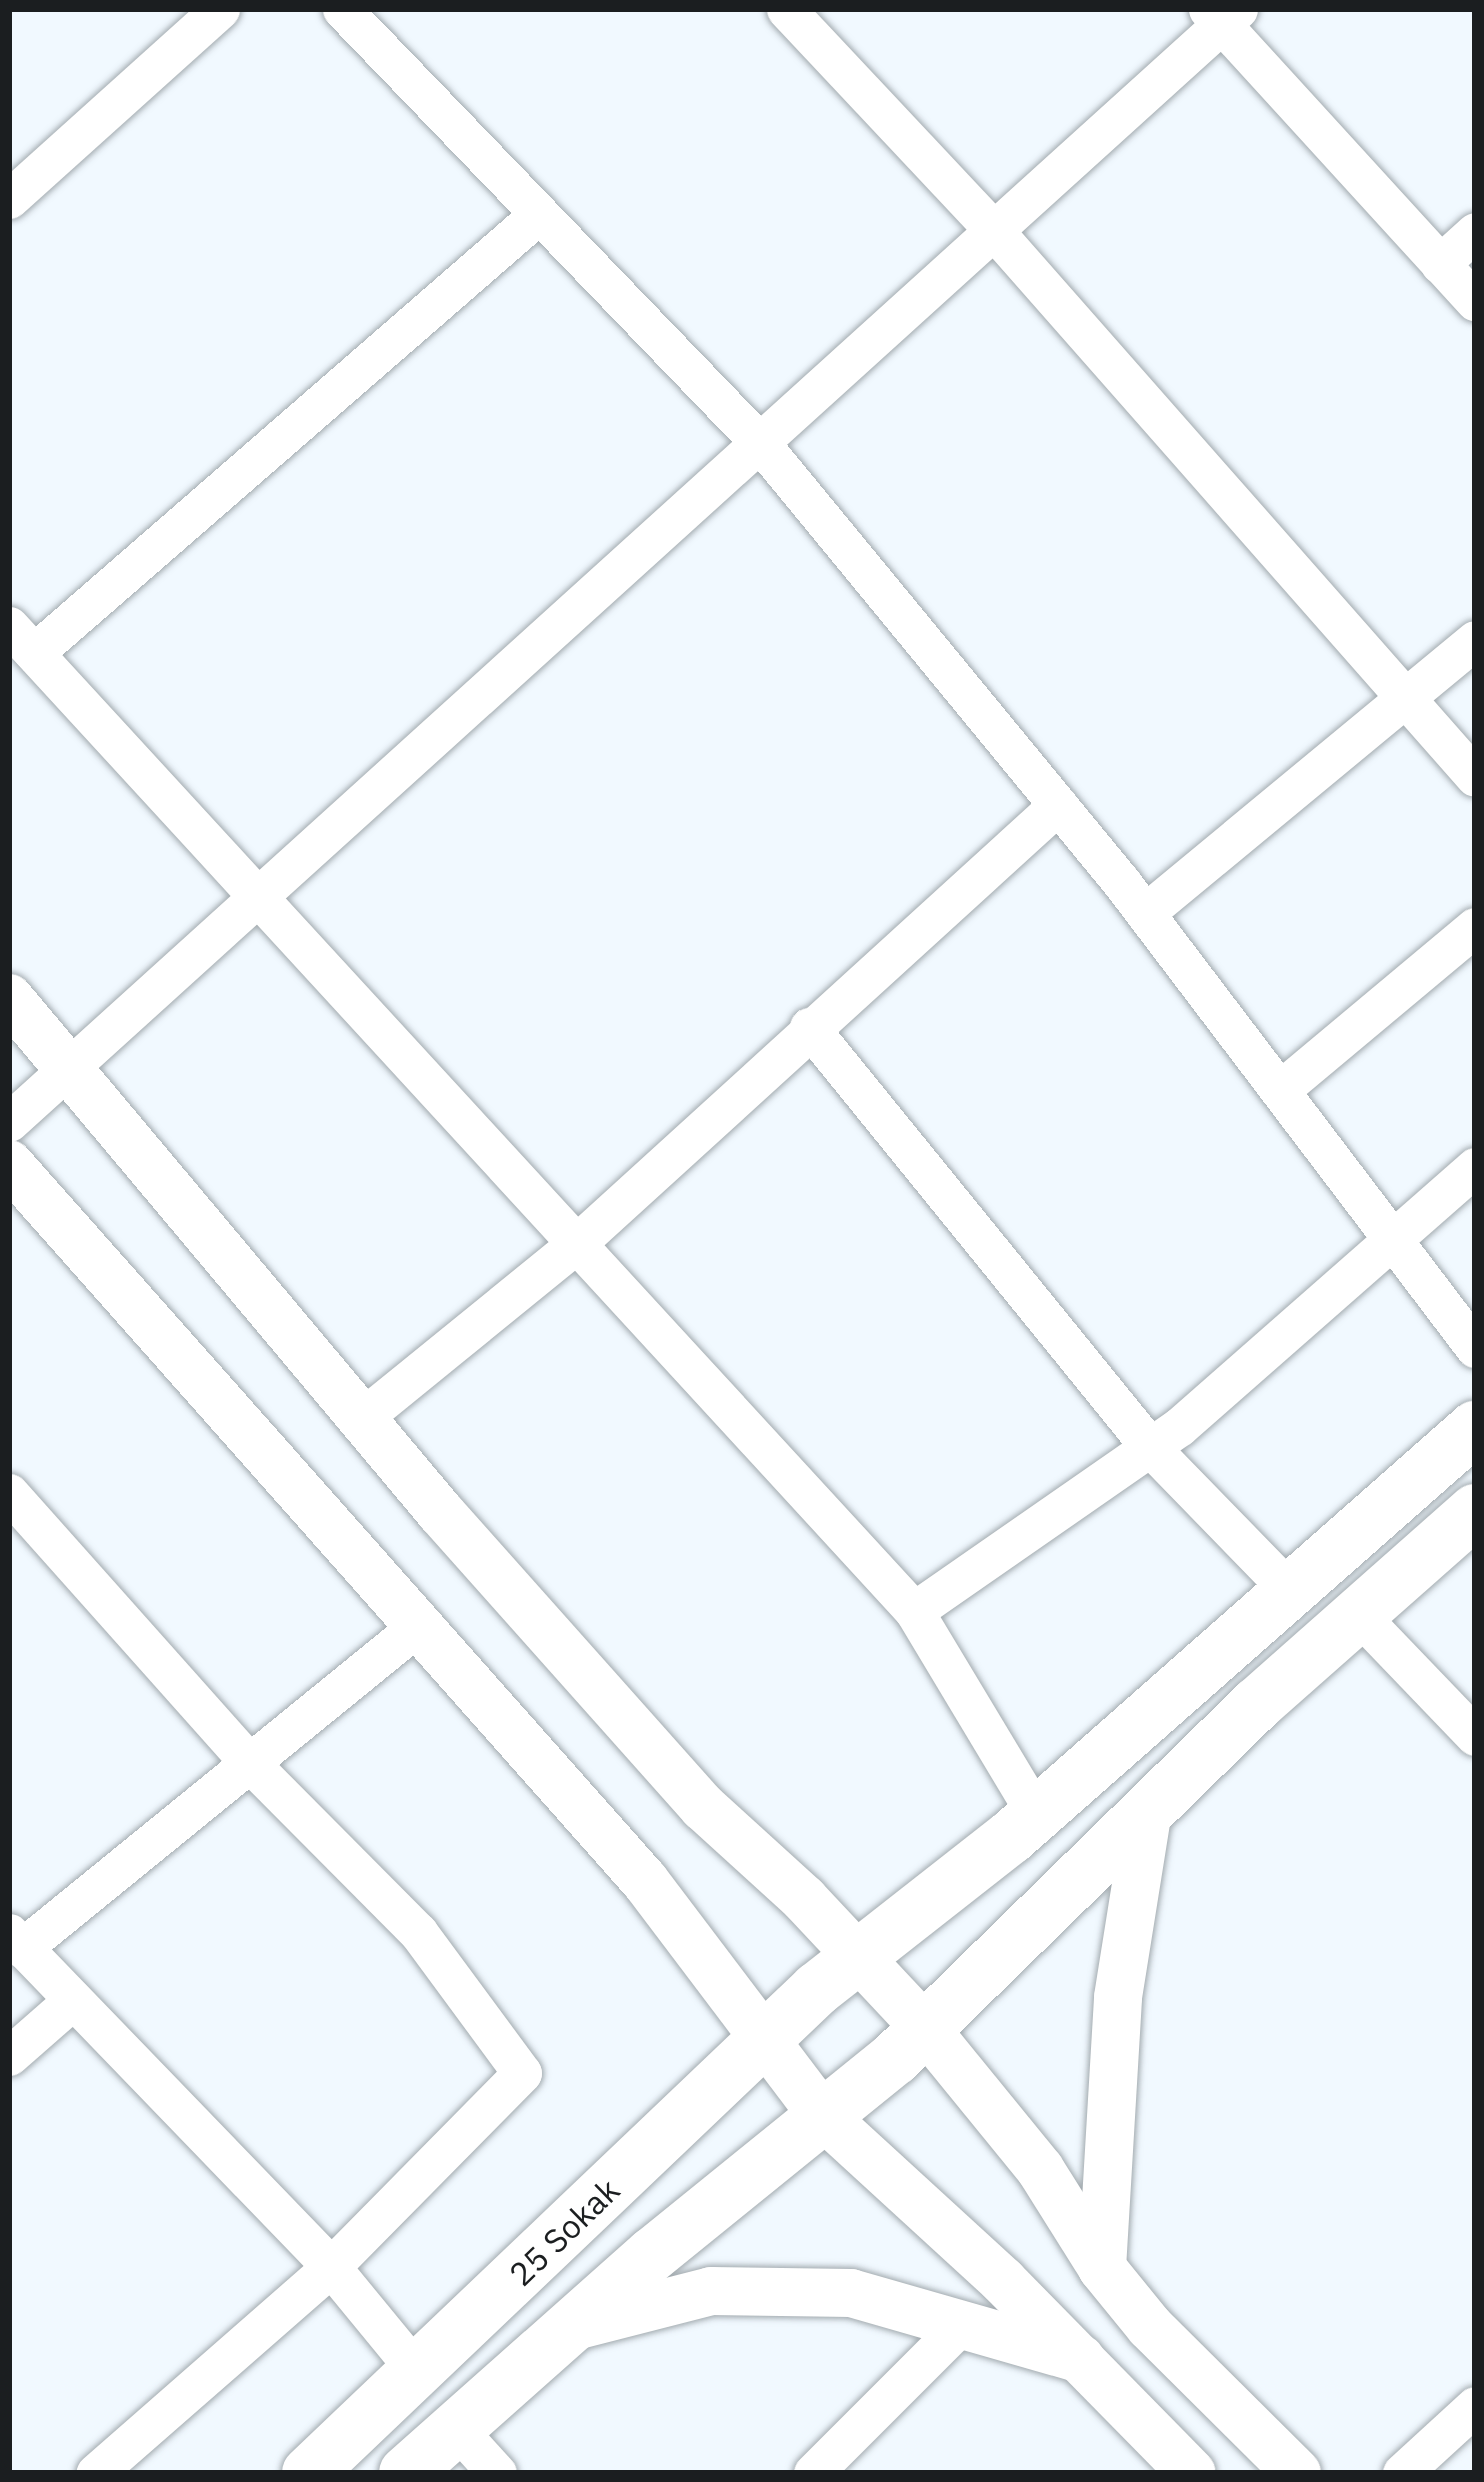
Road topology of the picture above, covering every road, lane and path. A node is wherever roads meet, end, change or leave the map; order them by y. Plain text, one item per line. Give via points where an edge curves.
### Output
1 (220, 9) edge
2 (342, 9) edge
3 (786, 9) edge
4 (1222, 14) edge
5 (9, 199) edge
6 (539, 214) junction
7 (1475, 232) edge
8 (997, 234) junction
9 (1440, 264) junction
10 (1475, 302) edge
11 (761, 444) junction
12 (21, 639) edge
13 (1475, 640) edge
14 (1405, 699) junction
15 (1475, 777) edge
16 (1058, 805) junction
17 (256, 896) junction
18 (1145, 913) junction
19 (1475, 927) edge
20 (9, 998) edge
21 (809, 1027) junction
22 (70, 1065) junction
23 (1280, 1090) junction
24 (9, 1121) edge
25 (9, 1164) edge
26 (1475, 1166) edge
27 (1393, 1237) junction
28 (576, 1244) junction
29 (1475, 1348) edge
30 (362, 1418) junction
31 (1475, 1428) edge
32 (1150, 1447) junction
33 (9, 1493) edge
34 (1475, 1510) edge
35 (1289, 1590) junction
36 (914, 1611) junction
37 (1358, 1615) junction
38 (419, 1625) junction
39 (1475, 1736) edge
40 (248, 1760) junction
41 (1148, 1810) junction
42 (1036, 1814) junction
43 (16, 1941) edge
44 (860, 1955) junction
45 (73, 2000) junction
46 (761, 2043) junction
47 (910, 2043) junction
48 (9, 2056) edge
49 (823, 2116) junction
50 (332, 2267) junction
51 (1102, 2268) junction
52 (571, 2327) junction
53 (959, 2327) junction
54 (1082, 2360) junction
55 (419, 2374) junction
56 (1475, 2406) edge
57 (456, 2428) junction
58 (815, 2472) edge
59 (96, 2473) edge
60 (309, 2473) edge
61 (406, 2473) edge
62 (497, 2473) edge
63 (1192, 2473) edge
64 (1297, 2473) edge
65 (1402, 2473) edge

1 - 5 street
2 - 6 street
3 - 8 street
4 - 8 street
4 - 9 street
6 - 11 street
6 - 12 street
7 - 9 street
8 - 11 street
8 - 14 street
9 - 10 street
11 - 16 street
11 - 17 street
12 - 17 street
13 - 14 street
14 - 15 street
14 - 18 street
16 - 18 street
16 - 21 street
17 - 22 street
17 - 28 street
18 - 23 street
19 - 23 street
20 - 22 street
21 - 28 street
21 - 32 street
22 - 24 street
22 - 30 street
23 - 27 street
25 - 38 street
26 - 27 street
27 - 29 street
27 - 32 street
28 - 30 street
28 - 36 street
30 - 44 street via 703,1807
31 - 35 main road, 25 Sokak
32 - 35 street
32 - 36 street
33 - 40 street
34 - 37 main road
35 - 42 main road, 25 Sokak
36 - 42 street
37 - 39 street
37 - 41 main road
38 - 40 street
38 - 46 street via 645,1881
40 - 43 street
40 - 50 street via 418,1932 521,2073
41 - 47 main road
41 - 51 street via 1118,1997
42 - 44 main road, 25 Sokak
43 - 45 street
44 - 46 main road, 25 Sokak
44 - 47 street
45 - 48 street
45 - 50 street
46 - 49 street
46 - 55 main road, 25 Sokak
47 - 49 main road
47 - 51 street via 1040,2169
49 - 52 main road
49 - 54 street
50 - 55 street
50 - 59 street
51 - 64 street
52 - 53 street via 711,2291 850,2294
52 - 57 main road
53 - 54 street
53 - 58 street
54 - 63 street
55 - 60 main road, 25 Sokak
56 - 65 street
57 - 61 main road
57 - 62 street

